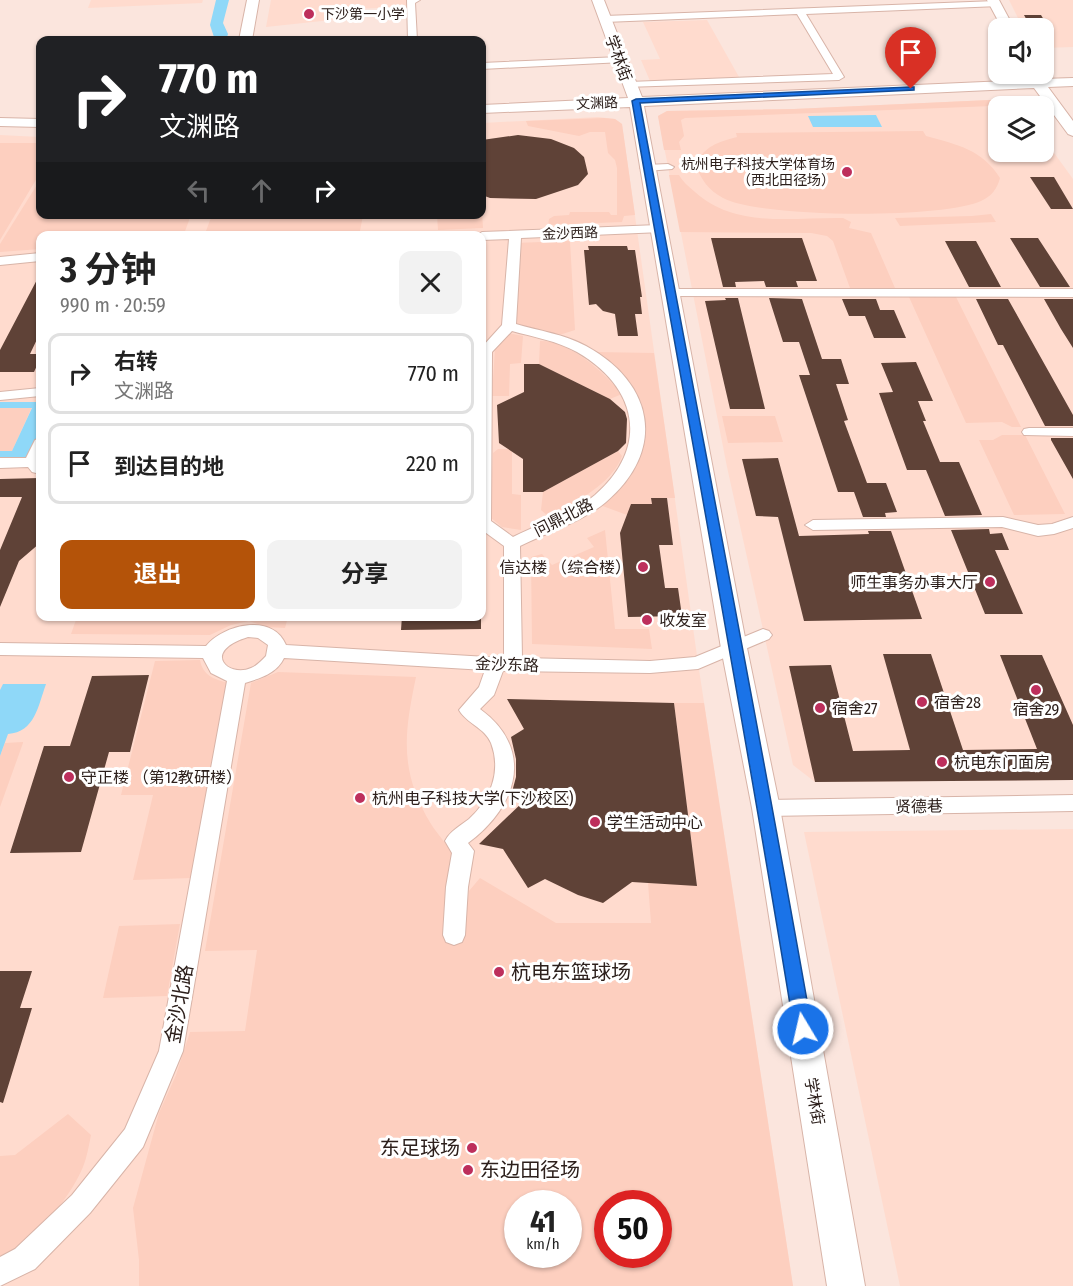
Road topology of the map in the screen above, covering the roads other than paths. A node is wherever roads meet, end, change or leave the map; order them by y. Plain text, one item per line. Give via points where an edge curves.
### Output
1 (253, 0) edge
2 (416, 0) edge
3 (598, 0) edge
4 (991, 2) edge
5 (800, 11) junction
6 (997, 18) edge
7 (1001, 18) edge
8 (605, 19) junction
9 (246, 36) edge
10 (413, 36) edge
11 (620, 60) junction
12 (486, 66) edge
13 (988, 80) edge
14 (1054, 80) edge
15 (1073, 82) edge
16 (1033, 84) edge
17 (632, 93) junction
18 (486, 109) edge
19 (1054, 120) edge
20 (0, 122) edge
21 (36, 123) edge
22 (1073, 131) edge
23 (1073, 146) edge
24 (658, 229) junction
25 (515, 235) junction
26 (486, 236) edge
27 (36, 257) edge
28 (0, 261) edge
29 (671, 293) junction
30 (1073, 293) edge
31 (509, 326) junction
32 (486, 350) edge
33 (36, 392) edge
34 (0, 396) edge
35 (1029, 432) dead end
36 (1073, 432) edge
37 (0, 463) edge
38 (36, 466) edge
39 (1073, 522) edge
40 (486, 525) edge
41 (813, 525) dead end
42 (512, 544) junction
43 (763, 635) dead end
44 (734, 648) junction
45 (0, 649) edge
46 (278, 651) junction
47 (213, 652) junction
48 (505, 665) junction
49 (237, 677) junction
50 (1073, 803) edge
51 (766, 808) junction
52 (454, 935) dead end
53 (0, 1272) edge
54 (846, 1286) edge

1 - 9 main road
2 - 10 street via 411,0
3 - 8 main road, 学林街
4 - 5 street
4 - 6 main road
4 - 7 main road
5 - 8 street
5 - 17 street via 838,77
8 - 11 main road, 学林街
11 - 12 street
11 - 17 main road, 学林街
13 - 17 main road, 文渊路
14 - 15 main road, 文渊路
16 - 22 main road
17 - 18 main road, 文渊路
17 - 24 main road, 学林街 via 657,168
19 - 23 main road
20 - 21 main road
24 - 25 street, 金沙西路
24 - 29 main road, 学林街
25 - 26 street, 金沙西路
25 - 31 street
27 - 28 street
29 - 30 street
29 - 44 main road, 学林街
31 - 32 street
31 - 42 street, 问鼎北路 via 569,343 609,368 630,394 640,430 638,446 626,469 595,502
33 - 34 street
35 - 36 street
37 - 38 street
39 - 41 street via 1055,531 1029,530 1003,522
40 - 42 street
42 - 48 street via 514,591
43 - 44 street, 金沙东路
44 - 48 street, 金沙东路 via 699,663 650,667
44 - 51 main road, 学林街
45 - 47 street
46 - 47 street via 277,644 266,634 247,631 227,636
46 - 48 street, 金沙东路
46 - 49 street via 260,672
47 - 49 street via 213,664 218,670
48 - 52 street via 468,710 500,740 505,764 499,797 488,814 455,841 463,851
49 - 53 street, 金沙北路 via 171,1052 134,1138 81,1204 25,1259
50 - 51 street, 贤德巷
51 - 54 main road, 学林街

